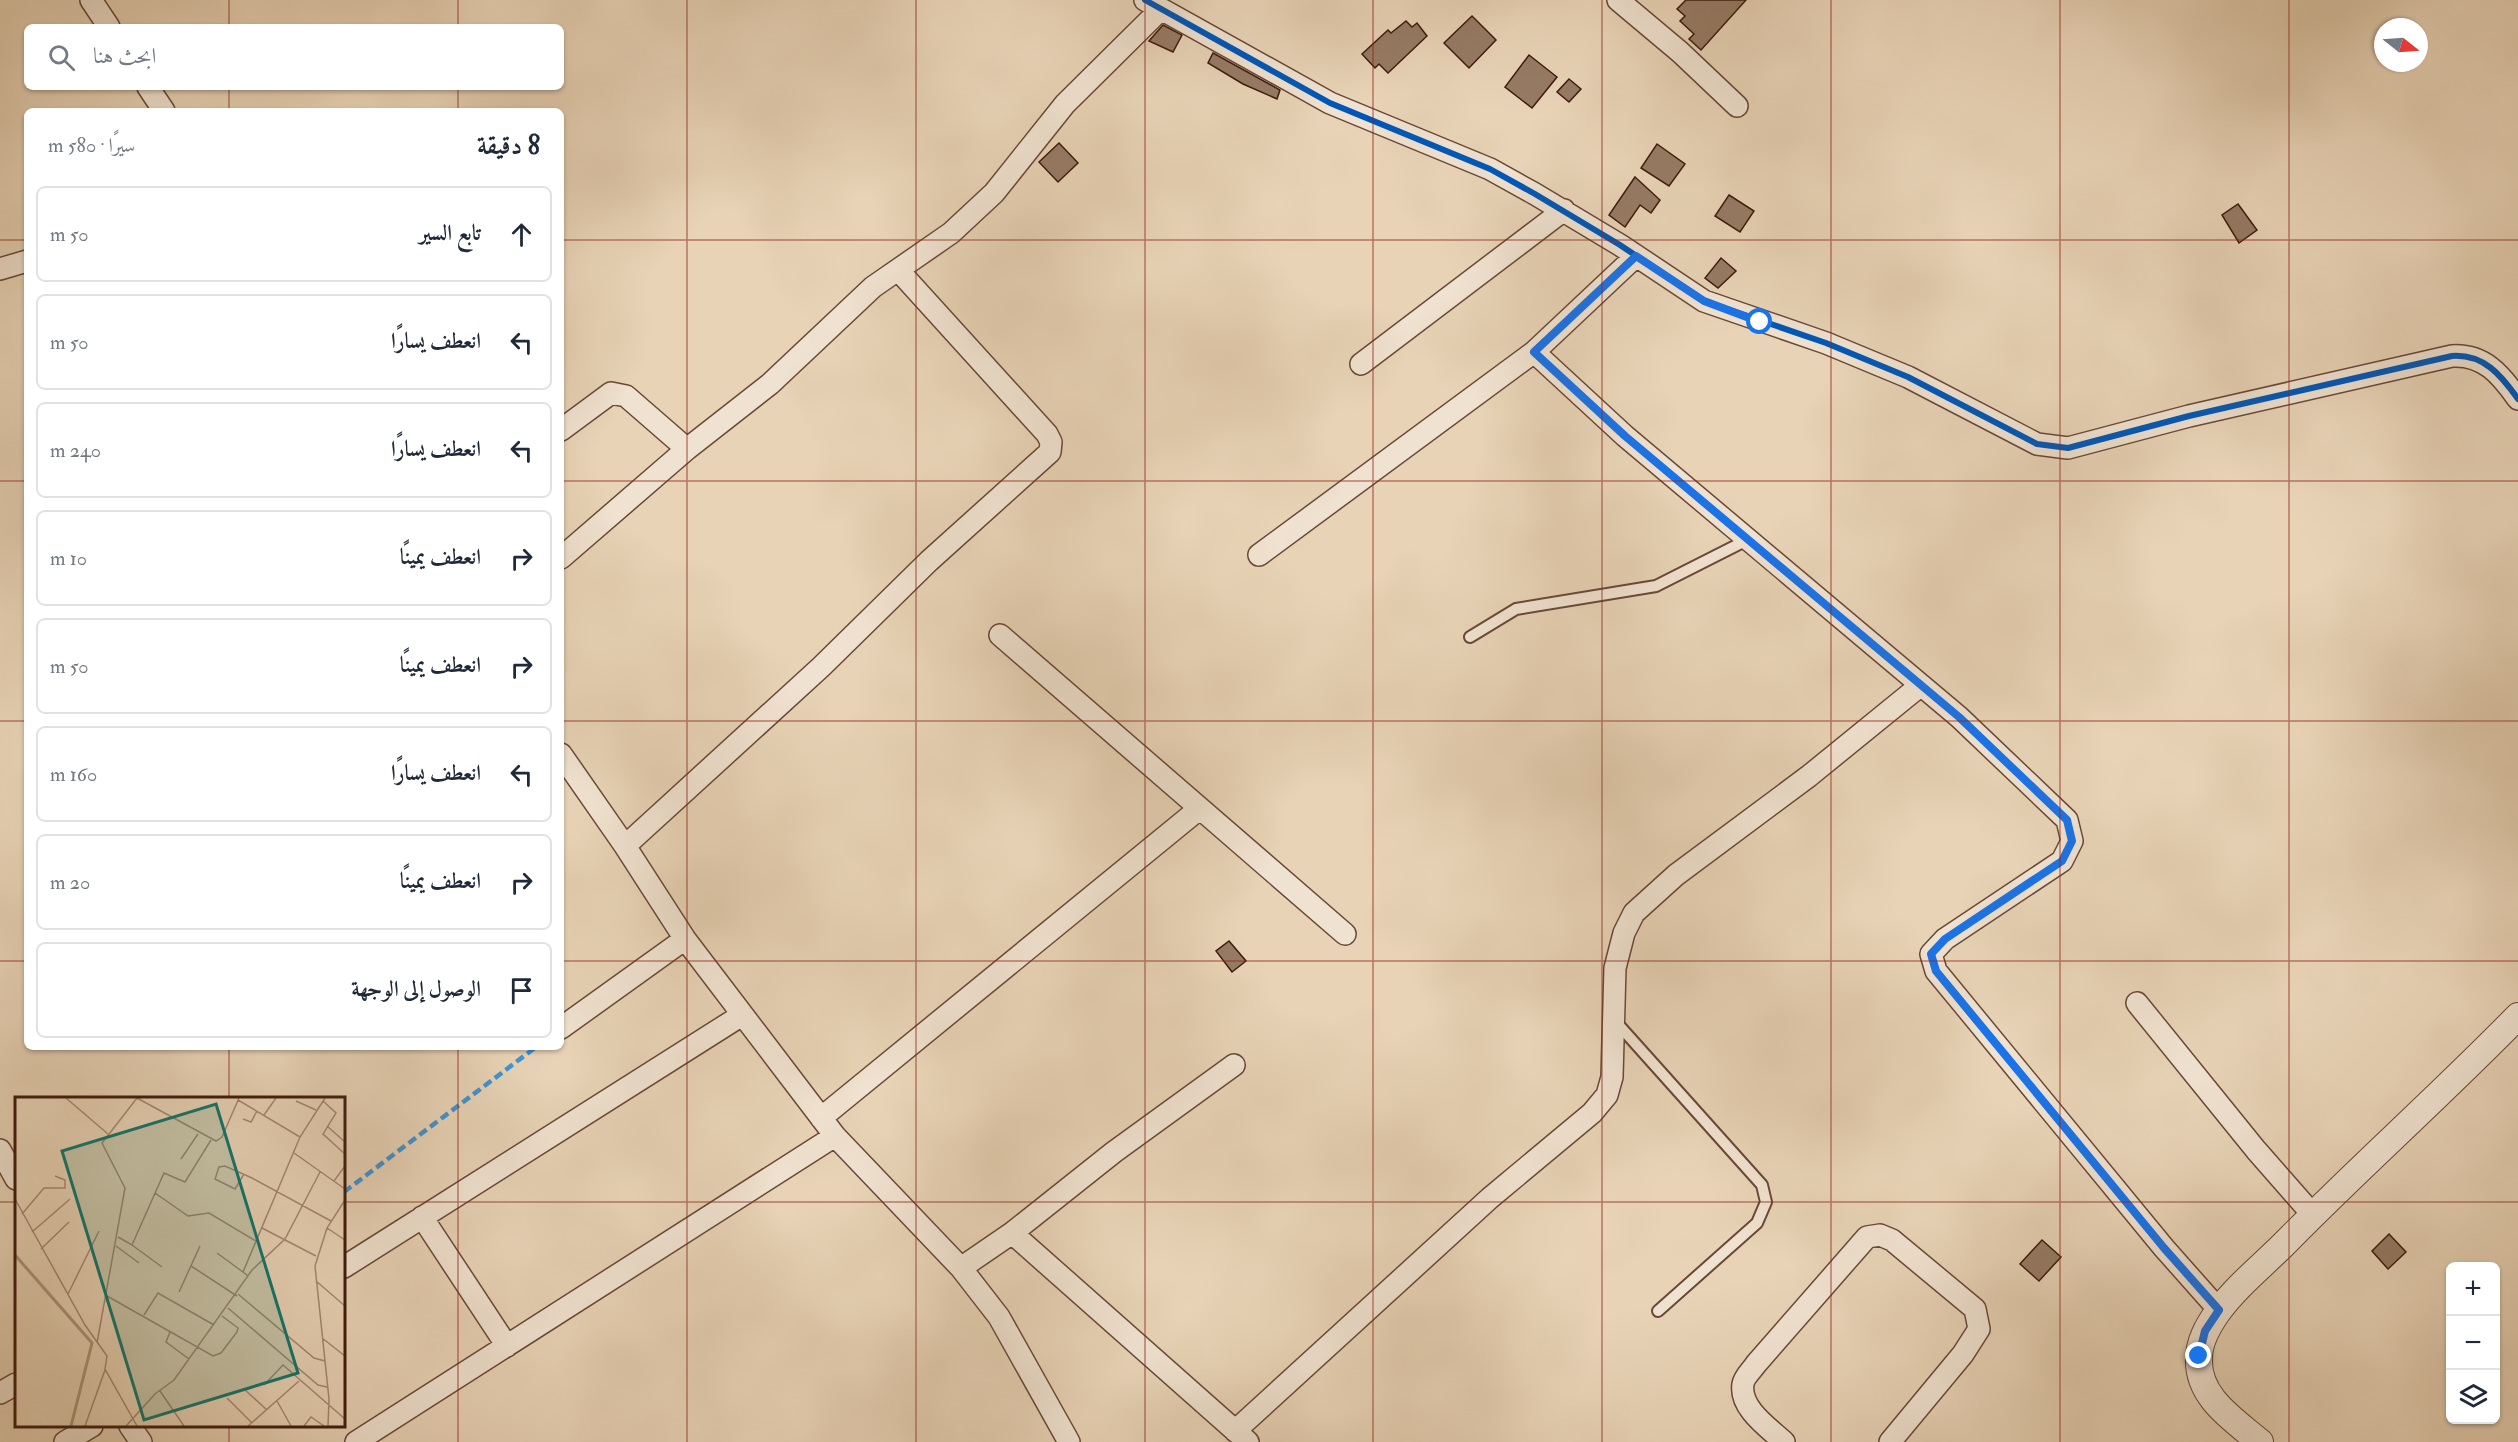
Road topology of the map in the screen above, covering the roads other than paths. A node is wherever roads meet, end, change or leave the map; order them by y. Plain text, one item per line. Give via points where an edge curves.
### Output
1 (91, 0) edge
2 (1618, 0) edge
3 (1153, 4) edge
4 (107, 24) edge
5 (150, 90) edge
6 (1737, 106) dead end
7 (162, 108) edge
8 (1564, 210) junction
9 (1636, 256) junction
10 (24, 262) edge
11 (0, 269) edge
12 (899, 271) junction
13 (1534, 352) junction
14 (1361, 364) dead end
15 (2518, 399) edge
16 (564, 428) edge
17 (687, 449) junction
18 (1749, 539) junction
19 (564, 555) edge
20 (1259, 555) dead end
21 (1000, 634) dead end
22 (1470, 637) dead end
23 (1922, 686) junction
24 (564, 758) edge
25 (1199, 809) junction
26 (625, 846) junction
27 (1345, 934) dead end
28 (685, 939) junction
29 (2137, 1003) dead end
30 (742, 1015) junction
31 (2518, 1016) edge
32 (1611, 1017) junction
33 (564, 1026) edge
34 (1234, 1065) dead end
35 (821, 1118) junction
36 (835, 1137) junction
37 (0, 1150) edge
38 (15, 1177) edge
39 (2313, 1215) junction
40 (422, 1217) junction
41 (1012, 1233) junction
42 (345, 1266) edge
43 (961, 1268) junction
44 (2219, 1310) junction
45 (1658, 1311) dead end
46 (507, 1346) junction
47 (15, 1385) edge
48 (0, 1393) edge
49 (89, 1427) edge
50 (131, 1427) edge
51 (1241, 1437) edge
52 (66, 1442) edge
53 (141, 1442) edge
54 (356, 1442) edge
55 (1069, 1442) edge
56 (1784, 1442) edge
57 (1890, 1442) edge
58 (2260, 1442) edge

1 - 4 street
2 - 6 street
3 - 8 street via 1330,103 1490,169
3 - 12 street via 994,193 951,233
5 - 7 street
8 - 9 street
8 - 14 street
9 - 13 street
9 - 15 street via 1704,301 1826,343 1908,377 2037,444 2053,448 2068,448 2452,356 2465,355 2483,361 2501,375
10 - 11 street
12 - 17 street via 873,287 770,384
12 - 26 street via 1047,434 1050,452
13 - 18 street via 1625,436
13 - 20 street
16 - 17 street via 611,393 620,394
17 - 19 street
18 - 22 lane via 1656,586 1516,609
18 - 23 street
21 - 25 street
23 - 32 street via 1676,875 1634,912 1614,968
23 - 44 street via 2067,820 2072,841 2062,861 1945,939 1931,954 1936,971 2149,1231
24 - 26 street
25 - 27 street
25 - 35 street
26 - 28 street
28 - 30 street
28 - 33 street
29 - 39 street
30 - 35 street
30 - 40 street
31 - 39 street
32 - 45 lane via 1762,1185 1766,1202 1757,1223
32 - 51 street via 1611,1077 1607,1095 1592,1113 1490,1198
34 - 41 street via 1114,1152
35 - 36 street
36 - 43 street
36 - 46 street
37 - 38 street
39 - 44 street
40 - 42 street
40 - 46 street
41 - 43 street
41 - 51 street
43 - 55 street via 999,1317
44 - 58 street via 2201,1344 2199,1370 2203,1384 2221,1408
46 - 54 street
47 - 48 street
49 - 52 street
50 - 53 street
56 - 57 street via 1751,1410 1743,1396 1743,1382 1866,1237 1880,1235 1892,1240 1975,1309 1979,1329 1964,1354

